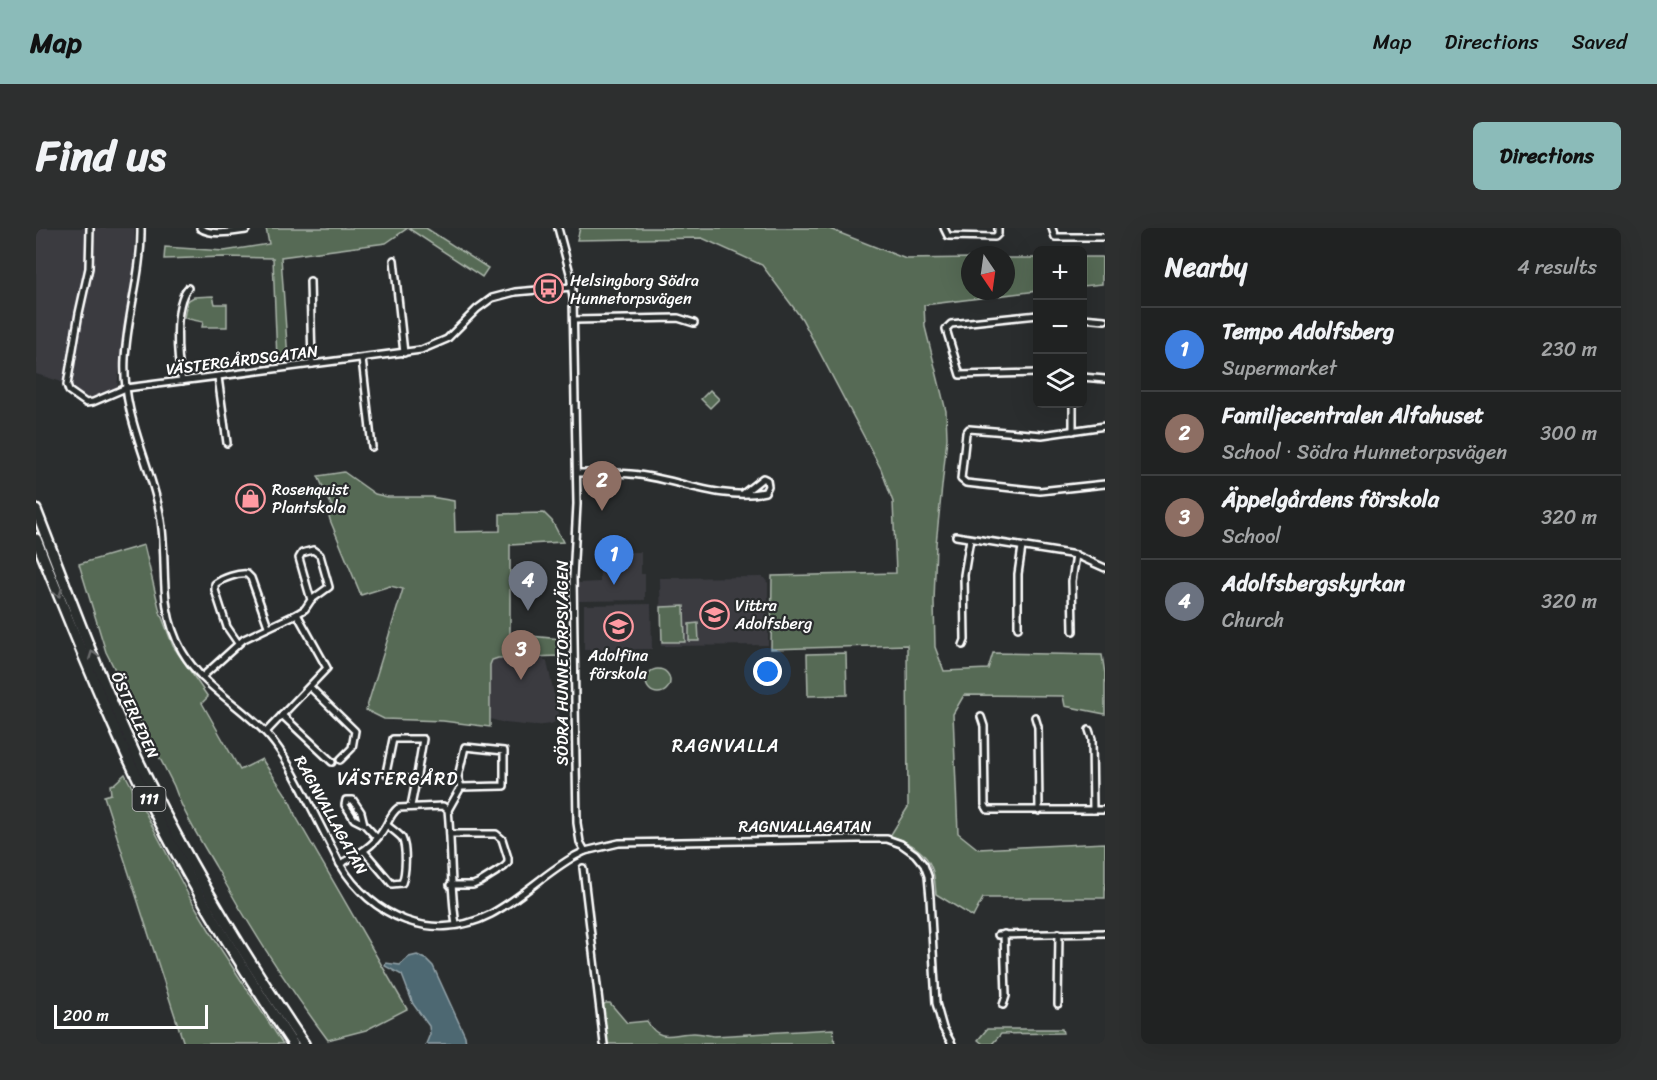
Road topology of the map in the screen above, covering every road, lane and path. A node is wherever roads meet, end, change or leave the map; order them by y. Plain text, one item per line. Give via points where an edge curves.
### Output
1 (90, 228) edge
2 (141, 228) edge
3 (200, 228) edge
4 (246, 228) edge
5 (558, 228) edge
6 (944, 228) edge
7 (998, 228) edge
8 (1052, 228) edge
9 (1105, 237) edge
10 (394, 260) dead end
11 (310, 281) dead end
12 (572, 287) junction
13 (188, 288) dead end
14 (1033, 316) edge
15 (1087, 318) edge
16 (574, 320) junction
17 (1105, 320) edge
18 (694, 323) dead end
19 (404, 353) junction
20 (362, 359) junction
21 (312, 364) junction
22 (1033, 373) edge
23 (218, 377) junction
24 (1087, 377) edge
25 (1105, 379) edge
26 (182, 381) junction
27 (126, 388) junction
28 (1073, 408) edge
29 (1105, 426) edge
30 (1073, 431) junction
31 (227, 443) dead end
32 (372, 447) dead end
33 (577, 473) junction
34 (1105, 484) edge
35 (744, 493) dead end
36 (36, 510) edge
37 (956, 536) dead end
38 (36, 539) edge
39 (970, 539) junction
40 (1022, 547) junction
41 (1076, 555) junction
42 (1104, 566) edge
43 (311, 600) junction
44 (297, 614) junction
45 (268, 626) junction
46 (1018, 628) dead end
47 (1073, 631) dead end
48 (238, 643) junction
49 (963, 645) dead end
50 (202, 677) junction
51 (310, 687) junction
52 (282, 716) junction
53 (981, 717) dead end
54 (1035, 717) dead end
55 (1089, 730) dead end
56 (266, 732) junction
57 (340, 760) dead end
58 (332, 762) dead end
59 (416, 781) junction
60 (461, 787) junction
61 (411, 806) junction
62 (448, 810) junction
63 (1093, 810) junction
64 (1105, 810) edge
65 (1039, 811) junction
66 (364, 824) junction
67 (387, 825) junction
68 (450, 834) junction
69 (377, 838) junction
70 (364, 851) junction
71 (585, 851) junction
72 (340, 864) junction
73 (583, 868) dead end
74 (450, 885) junction
75 (456, 925) junction
76 (1059, 933) junction
77 (1105, 933) edge
78 (1058, 1004) dead end
79 (1003, 1005) dead end
80 (293, 1044) edge
81 (304, 1044) edge
82 (604, 1044) edge
83 (952, 1044) edge

1 - 27 street, VÄSTERGÅRDSGATAN via 89,268 68,388 89,403
2 - 27 street, RAGNVALLAGATAN via 140,266 126,352
3 - 4 street via 229,233
5 - 12 street, SÖDRA HUNNETORPSVÄGEN
6 - 7 street via 948,236 995,237
8 - 9 street via 1054,237
10 - 19 street
11 - 21 street
12 - 16 street, SÖDRA HUNNETORPSVÄGEN
12 - 19 street, VÄSTERGÅRDSGATAN via 498,296 477,309 443,342
13 - 26 street via 183,296 176,340
14 - 22 street via 951,324 946,330 960,375
15 - 17 street
16 - 18 street via 678,318
16 - 33 street, SÖDRA HUNNETORPSVÄGEN
19 - 20 street, VÄSTERGÅRDSGATAN
20 - 21 street, VÄSTERGÅRDSGATAN
20 - 32 street
21 - 23 street, VÄSTERGÅRDSGATAN
23 - 26 street, VÄSTERGÅRDSGATAN
23 - 31 street
24 - 25 street
26 - 27 street, VÄSTERGÅRDSGATAN
27 - 50 street, RAGNVALLAGATAN via 132,421 160,511 168,617 180,648
28 - 30 street
29 - 30 street
30 - 34 street via 1042,435 968,430 961,479 964,483 1040,491
33 - 35 street via 639,474 714,492
33 - 71 street, SÖDRA HUNNETORPSVÄGEN via 573,578 577,823
81 -> 36 main road, ÖSTERLEDEN / 111 via 220,914 166,816 106,688
37 - 39 street
38 -> 80 main road, ÖSTERLEDEN / 111 via 120,742 183,867
39 - 40 street
39 - 49 street via 964,575
40 - 41 street
40 - 46 street
41 - 42 street
41 - 47 street
43 - 43 street via 328,590 330,584 320,555 314,550 299,558
43 - 44 street
44 - 45 street
44 - 51 street via 327,668
45 - 48 street
45 - 48 street via 247,574 219,581 215,590
48 - 50 street
50 - 56 street, RAGNVALLAGATAN
51 - 52 street
51 - 57 street via 355,731 352,748
52 - 56 street
52 - 58 street
53 - 65 street via 986,808
54 - 65 street
55 - 63 street
56 - 72 street, RAGNVALLAGATAN via 286,759
59 - 59 street via 386,773 393,739 423,739
59 - 61 street
60 - 60 street via 504,786 504,751 465,747 458,777
60 - 62 street
61 - 62 street via 441,806
61 - 67 street via 396,809
62 - 68 street
63 - 64 street
63 - 65 street
66 - 66 street via 353,818 345,806 346,800 353,800
66 - 69 street
67 - 69 street
67 - 70 street via 404,844 402,883 392,884
68 - 74 street
68 - 74 street via 496,834 502,839 508,863 473,885
69 - 70 street
70 - 72 street
71 - 75 street, RAGNVALLAGATAN via 490,914
71 - 83 street, RAGNVALLAGATAN via 619,843 677,841 873,839 892,840 905,846 919,858 928,876 937,1010
72 - 75 street, RAGNVALLAGATAN via 368,900 390,914 416,924
73 - 82 street
74 - 75 street
76 - 77 street
76 - 78 street
76 - 79 street via 1001,935 1006,996

